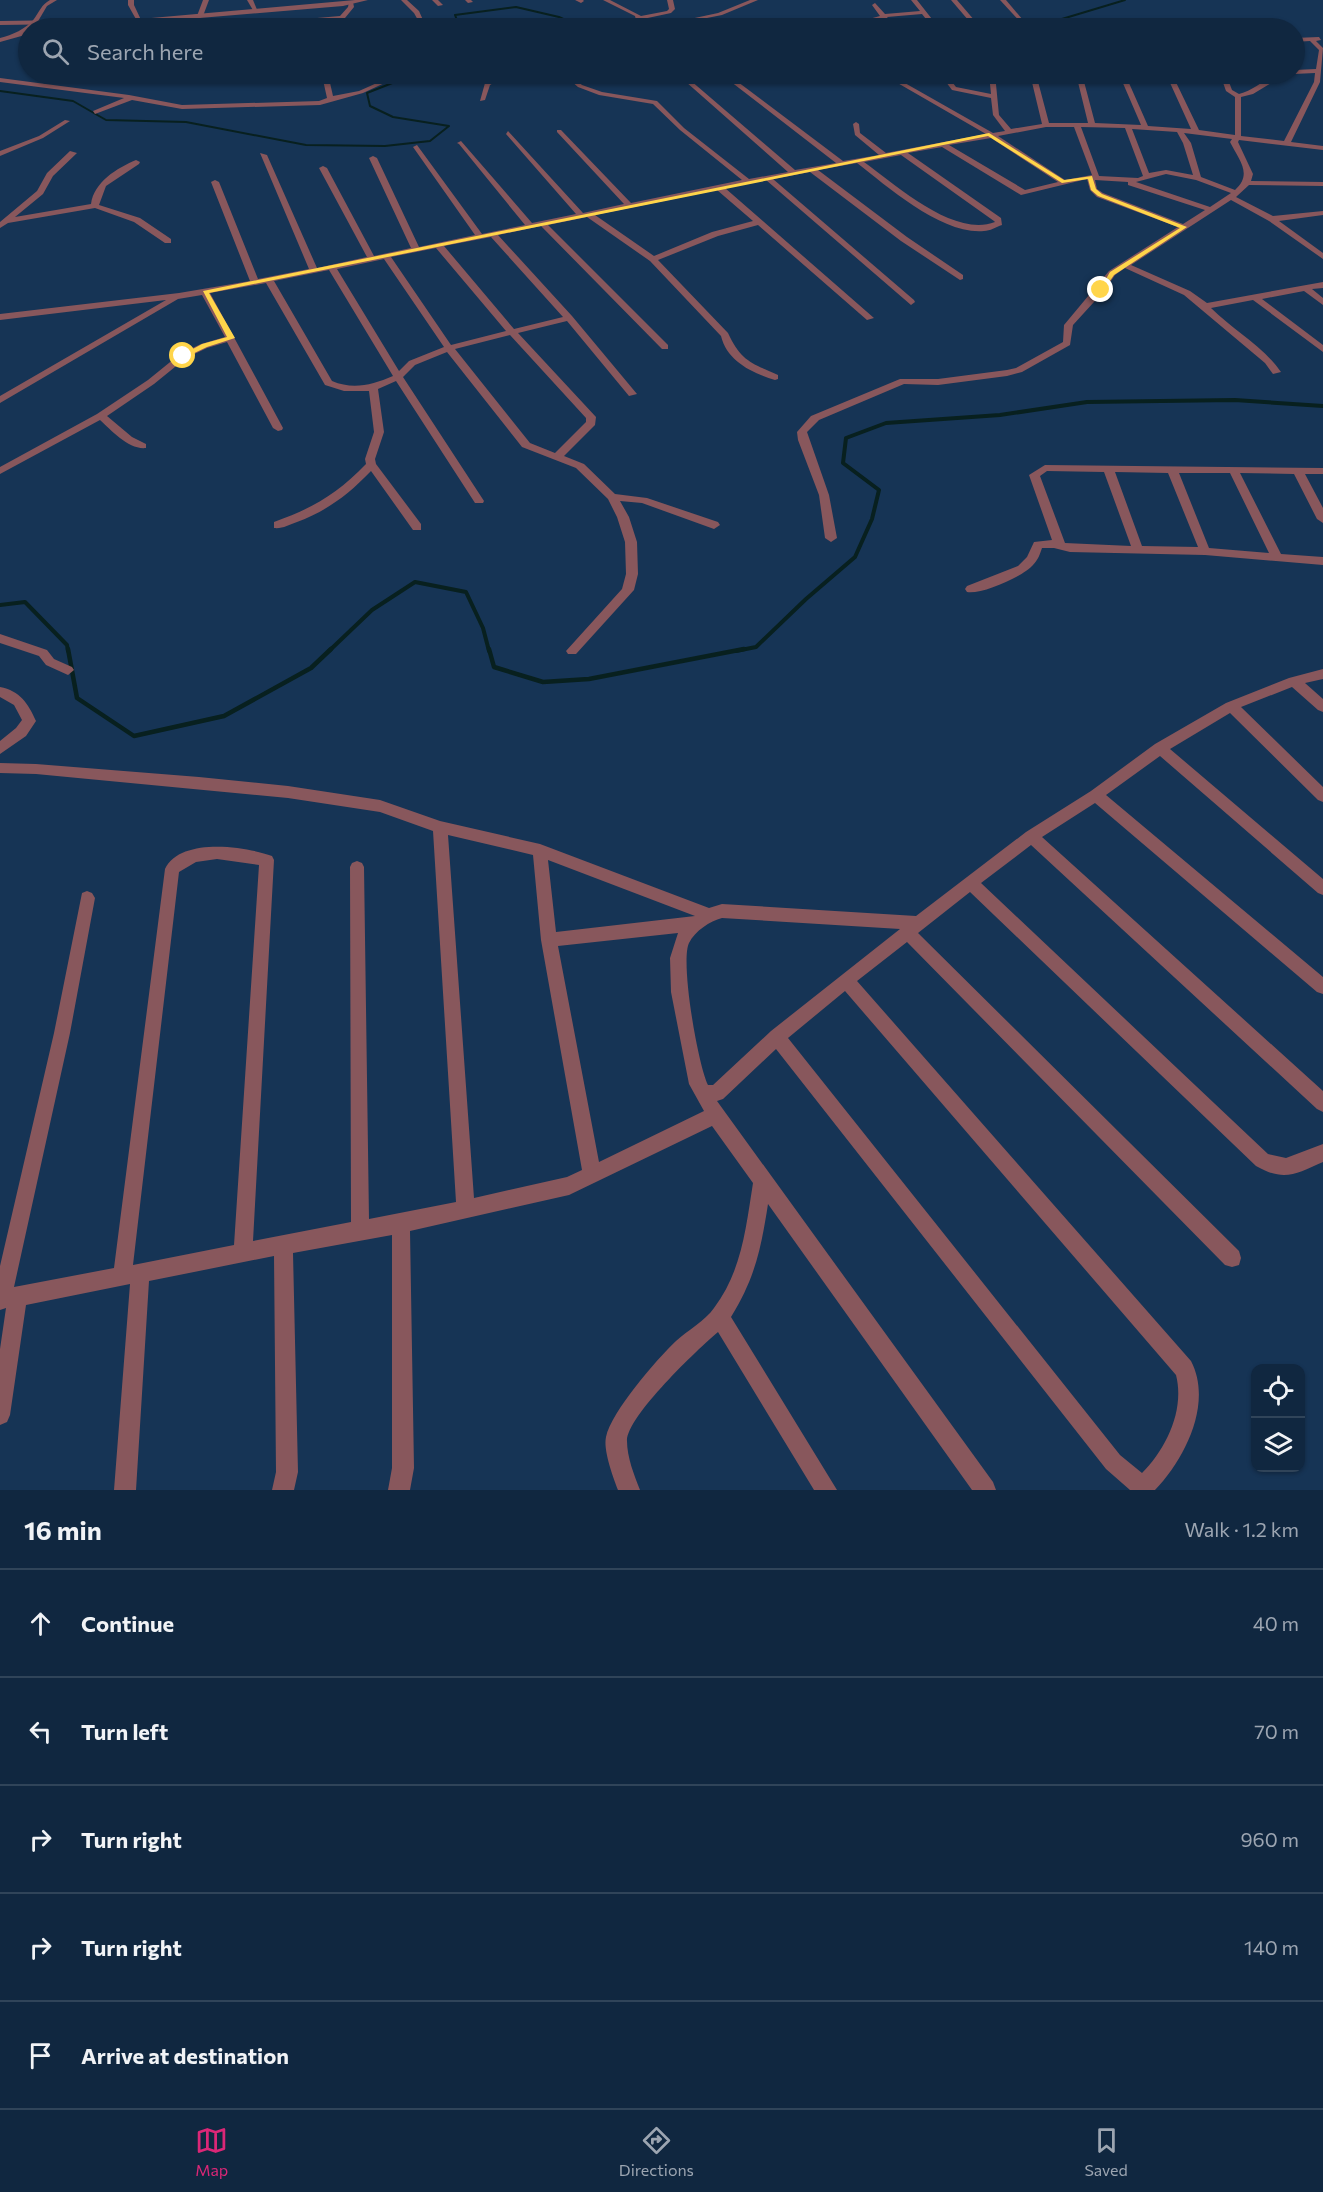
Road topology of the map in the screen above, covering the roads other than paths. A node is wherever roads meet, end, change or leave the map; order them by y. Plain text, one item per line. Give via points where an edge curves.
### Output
1 (54, 0) edge
2 (131, 0) edge
3 (206, 0) edge
4 (250, 0) edge
5 (366, 0) edge
6 (404, 0) edge
7 (606, 0) edge
8 (670, 0) edge
9 (755, 0) edge
10 (914, 0) edge
11 (954, 0) edge
12 (1003, 0) edge
13 (327, 3) edge
14 (351, 3) junction
15 (875, 5) dead end
16 (256, 11) junction
17 (925, 12) junction
18 (231, 14) junction
19 (200, 16) junction
20 (886, 16) junction
21 (37, 18) edge
22 (138, 18) edge
23 (176, 18) edge
24 (224, 18) edge
25 (342, 18) edge
26 (420, 18) edge
27 (640, 18) joint
28 (700, 18) edge
29 (878, 18) edge
30 (929, 18) edge
31 (969, 18) edge
32 (1020, 18) edge
33 (18, 22) edge
34 (0, 23) edge
35 (16, 35) edge
36 (1305, 39) edge
37 (1311, 39) junction
38 (1323, 39) edge
39 (0, 40) edge
40 (1319, 71) junction
41 (1305, 72) edge
42 (0, 80) edge
43 (18, 82) edge
44 (29, 84) edge
45 (327, 84) edge
46 (379, 84) edge
47 (487, 84) edge
48 (578, 84) edge
49 (692, 84) edge
50 (737, 84) edge
51 (902, 84) edge
52 (950, 84) edge
53 (993, 84) edge
54 (1036, 84) edge
55 (1082, 84) edge
56 (1126, 84) edge
57 (1174, 84) edge
58 (1227, 84) edge
59 (1262, 84) edge
60 (1238, 96) junction
61 (995, 97) junction
62 (131, 98) junction
63 (330, 99) junction
64 (482, 100) dead end
65 (95, 112) dead end
66 (68, 121) dead end
67 (856, 124) dead end
68 (1076, 124) junction
69 (1046, 125) junction
70 (1092, 125) junction
71 (1128, 126) junction
72 (1144, 127) junction
73 (1179, 130) junction
74 (559, 131) dead end
75 (1009, 131) junction
76 (1196, 132) junction
77 (508, 134) dead end
78 (989, 134) junction
79 (1238, 135) junction
80 (1287, 142) junction
81 (461, 143) dead end
82 (942, 144) junction
83 (417, 147) dead end
84 (1323, 148) edge
85 (900, 152) junction
86 (73, 153) dead end
87 (0, 154) edge
88 (263, 155) dead end
89 (884, 155) junction
90 (373, 158) dead end
91 (857, 160) junction
92 (136, 162) dead end
93 (841, 164) junction
94 (323, 168) dead end
95 (811, 170) junction
96 (794, 173) junction
97 (1093, 177) junction
98 (1147, 177) junction
99 (768, 178) junction
100 (1198, 178) junction
101 (1120, 179) junction
102 (215, 182) dead end
103 (747, 182) junction
104 (1064, 182) junction
105 (1247, 183) junction
106 (1323, 184) edge
107 (719, 187) junction
108 (1234, 195) junction
109 (94, 206) junction
110 (629, 206) junction
111 (1211, 210) junction
112 (1322, 214) edge
113 (586, 215) junction
114 (1272, 219) junction
115 (758, 222) junction
116 (3, 224) edge
117 (543, 224) junction
118 (531, 227) junction
119 (1184, 227) junction
120 (494, 235) junction
121 (480, 237) junction
122 (168, 241) dead end
123 (439, 246) junction
124 (416, 250) junction
125 (386, 256) junction
126 (1323, 257) edge
127 (372, 259) junction
128 (653, 259) junction
129 (1125, 265) junction
130 (332, 268) junction
131 (314, 270) junction
132 (960, 277) dead end
133 (269, 280) junction
134 (255, 283) junction
135 (1323, 285) edge
136 (1305, 288) junction
137 (205, 292) junction
138 (179, 296) junction
139 (1254, 297) junction
140 (911, 302) dead end
141 (1323, 302) edge
142 (1205, 306) junction
143 (0, 317) edge
144 (569, 318) junction
145 (870, 318) dead end
146 (512, 332) junction
147 (231, 338) junction
148 (665, 346) dead end
149 (449, 348) junction
150 (1323, 349) edge
151 (1276, 372) dead end
152 (398, 377) junction
153 (775, 377) dead end
154 (373, 388) junction
155 (632, 394) dead end
156 (0, 400) edge
157 (101, 416) junction
158 (279, 428) dead end
159 (141, 446) dead end
160 (556, 458) junction
161 (371, 464) junction
162 (1108, 468) junction
163 (1172, 469) junction
164 (1233, 469) junction
165 (0, 471) edge
166 (1298, 471) junction
167 (1323, 471) edge
168 (612, 497) junction
169 (479, 501) dead end
170 (1323, 519) edge
171 (278, 525) dead end
172 (714, 525) dead end
173 (417, 527) dead end
174 (831, 538) dead end
175 (1059, 543) junction
176 (1138, 550) junction
177 (1205, 551) junction
178 (1276, 555) junction
179 (1323, 561) edge
180 (971, 588) dead end
181 (0, 639) edge
182 (572, 651) dead end
183 (68, 670) dead end
184 (1323, 674) edge
185 (1294, 681) junction
186 (0, 692) edge
187 (1231, 706) junction
188 (1323, 707) edge
189 (0, 748) edge
190 (1161, 748) junction
191 (0, 768) edge
192 (1096, 795) junction
193 (1323, 796) edge
194 (440, 827) junction
195 (1031, 837) junction
196 (540, 850) junction
197 (357, 867) dead end
198 (971, 883) junction
199 (1323, 888) edge
200 (87, 898) dead end
201 (709, 915) junction
202 (694, 925) junction
203 (913, 927) junction
204 (549, 940) junction
205 (846, 980) junction
206 (1323, 987) edge
207 (777, 1037) junction
208 (704, 1094) junction
209 (1323, 1102) edge
210 (716, 1115) junction
211 (1323, 1152) edge
212 (592, 1175) junction
213 (762, 1182) junction
214 (466, 1210) junction
215 (400, 1224) junction
216 (360, 1230) junction
217 (283, 1245) junction
218 (243, 1252) junction
219 (1232, 1258) dead end
220 (131, 1275) junction
221 (7, 1299) edge
222 (720, 1317) junction
223 (0, 1415) edge
224 (125, 1490) edge
225 (283, 1490) edge
226 (399, 1490) edge
227 (629, 1490) edge
228 (826, 1490) edge
229 (985, 1490) edge

1 - 21 street via 45,5
2 - 22 street
3 - 19 street
4 - 16 street
5 - 14 street
6 - 26 street
7 - 27 street
8 - 27 street via 669,12
9 - 28 street
10 - 17 street
11 - 31 street
12 - 32 street
13 - 14 street
13 - 16 street
14 - 25 street
15 - 20 street
16 - 18 street
17 - 20 street
17 - 30 street
18 - 19 street
18 - 24 street
19 - 23 street
20 - 29 street
33 - 34 street
35 - 39 street
36 - 37 street
37 - 38 street
37 - 40 street via 1322,50
40 - 41 street
40 - 80 street
42 - 43 street
44 - 62 street
45 - 63 street
46 - 63 street
47 - 64 street
48 - 103 street via 601,94 655,102
49 - 96 street
50 - 93 street
51 - 78 street
52 - 61 street
53 - 61 street
54 - 69 street
55 - 70 street
56 - 72 street
57 - 76 street
58 - 60 street via 1229,91
59 - 60 street via 1251,93
60 - 79 street
61 - 75 street via 999,121
62 - 63 street via 189,108 289,106
62 - 65 street
66 - 87 street
67 - 89 street via 857,134
68 - 69 street
68 - 70 street
68 - 97 street
69 - 75 street
70 - 71 street
71 - 72 street
71 - 98 street
72 - 73 street
73 - 76 street
73 - 100 street
74 - 110 street
75 - 78 street
76 - 79 street
77 - 113 street
78 - 82 street
78 - 104 street
79 - 80 street
79 - 105 street via 1234,142 1249,174
80 - 84 street
81 - 118 street
82 - 85 street
82 - 104 street via 1019,191 1035,192
83 - 121 street
85 - 89 street
85 - 91 street via 999,223 979,230 957,227
86 - 116 street via 40,192
88 - 131 street
89 - 91 street
90 - 124 street
91 - 93 street
92 - 109 street via 97,190
93 - 95 street
94 - 127 street
95 - 96 street
95 - 132 street
96 - 99 street
97 - 101 street
97 - 104 street
97 - 119 street via 1094,190 1100,195
98 - 100 street via 1166,172
98 - 101 street
99 - 103 street
99 - 140 street
100 - 108 street
101 - 111 street
102 - 134 street
103 - 107 street
105 - 106 street
105 - 108 street
107 - 110 street
107 - 115 street
108 - 111 street
108 - 114 street
109 - 116 street
109 - 122 street via 137,220
110 - 113 street
111 - 119 street
112 - 114 street
113 - 117 street
113 - 128 street
114 - 126 street
115 - 128 street
115 - 145 street
117 - 118 street
117 - 148 street
118 - 120 street
119 - 129 street
120 - 121 street
120 - 144 street
121 - 123 street
123 - 124 street
123 - 146 street
124 - 125 street
125 - 127 street
125 - 149 street
127 - 130 street
128 - 153 street via 725,336 727,348 747,364
129 - 142 street via 1187,293
129 - 174 street via 1112,273 1074,318 1067,343 1019,370 938,382 903,381 815,418 806,426 803,440 824,495
130 - 131 street
130 - 152 street
131 - 133 street
133 - 134 street
133 - 154 street via 328,383 350,390
134 - 137 street
135 - 136 street
136 - 139 street
136 - 141 street
137 - 138 street
137 - 147 street
138 - 143 street
138 - 156 street
139 - 142 street
139 - 150 street
142 - 151 street
144 - 146 street
144 - 155 street
146 - 149 street
146 - 160 street via 591,417 587,429
147 - 157 street via 183,356
147 - 158 street
149 - 152 street via 412,363
149 - 160 street via 526,445
152 - 154 street
152 - 169 street
154 - 161 street via 380,432
157 - 159 street
157 - 165 street
160 - 168 street via 580,466
161 - 171 street via 331,503
161 - 173 street
162 - 163 street
162 - 175 street via 1045,468 1034,475
162 - 176 street
163 - 164 street
163 - 177 street
164 - 166 street
164 - 178 street
166 - 167 street
166 - 170 street
168 - 172 street via 643,500
168 - 182 street via 631,542 628,590
175 - 176 street via 1070,548
175 - 180 street via 1038,545 1026,566
176 - 177 street
177 - 178 street
178 - 179 street
181 - 183 street via 43,653 50,662
184 - 185 street
185 - 187 street
185 - 188 street
186 - 189 street via 19,701 29,721
187 - 190 street
187 - 193 street
190 - 192 street
190 - 199 street
191 - 194 street via 288,792 380,806
192 - 195 street
192 - 206 street
194 - 196 street
194 - 214 street
195 - 198 street
195 - 209 street
196 - 201 street
196 - 204 street
197 - 216 street
198 - 203 street
198 - 211 street via 1262,1160 1284,1169
200 - 221 street
201 - 202 street
201 - 203 street via 753,911
202 - 204 street
202 - 208 street via 682,939 679,992 698,1084
203 - 205 street
203 - 219 street
204 - 212 street
205 - 207 street
205 - 207 street via 1175,1356 1187,1375 1189,1397 1183,1423 1157,1475 1145,1485 1113,1462
207 - 208 street via 717,1093
208 - 210 street
210 - 212 street
210 - 213 street
212 - 214 street via 569,1186
213 - 222 street via 752,1248 740,1286
213 - 229 street
214 - 215 street
215 - 216 street
215 - 226 street via 404,1468
216 - 217 street
217 - 218 street
217 - 225 street via 287,1472
218 - 220 street
218 - 220 street via 267,860 236,853 204,853 188,856 172,869
220 - 221 street
220 - 224 street
221 - 223 street
222 - 227 street via 681,1350 630,1410 616,1438
222 - 228 street

